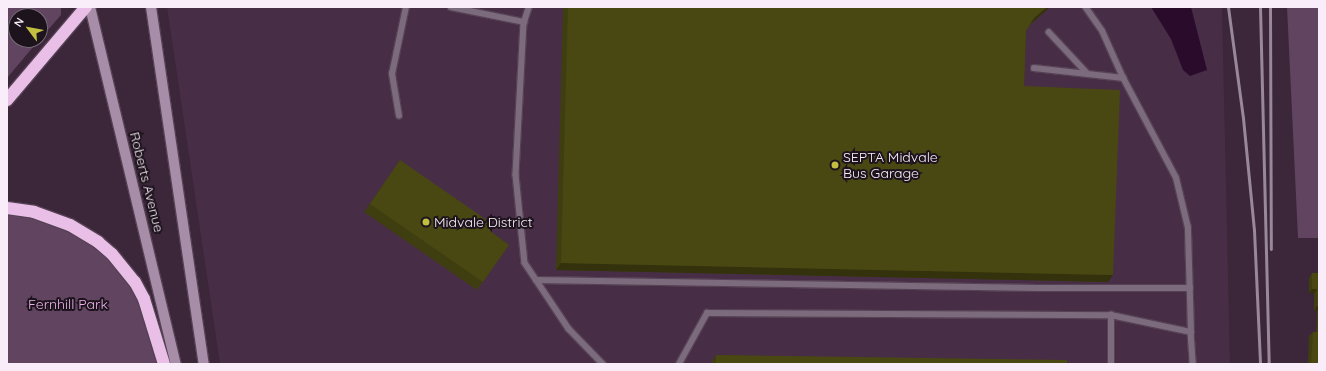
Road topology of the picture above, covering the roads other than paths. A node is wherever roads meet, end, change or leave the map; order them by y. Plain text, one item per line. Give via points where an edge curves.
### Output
1 (86, 7) edge
2 (90, 7) edge
3 (151, 7) edge
4 (406, 7) edge
5 (451, 7) edge
6 (529, 7) edge
7 (1085, 7) edge
8 (524, 22) junction
9 (1049, 32) dead end
10 (1034, 68) dead end
11 (1088, 74) junction
12 (1123, 78) junction
13 (7, 100) edge
14 (399, 116) dead end
15 (7, 208) edge
16 (536, 280) junction
17 (1190, 288) junction
18 (1111, 315) junction
19 (1191, 332) junction
20 (164, 364) edge
21 (176, 364) edge
22 (204, 364) edge
23 (603, 364) edge
24 (679, 364) edge
25 (1111, 364) edge
26 (1193, 364) edge

1 - 13 highway
2 - 21 main road, Roberts Avenue
3 - 22 main road, Roberts Avenue
4 - 14 lane via 392,74
5 - 8 lane
6 - 8 lane
7 - 12 lane via 1102,31
8 - 16 lane via 516,175 525,263
9 - 11 lane
10 - 11 lane
11 - 12 lane
12 - 17 lane via 1176,178 1188,228
15 - 20 highway via 34,212 70,225 94,239 112,254 144,299
16 - 17 lane
16 - 23 lane via 569,329
17 - 19 lane
18 - 19 lane
18 - 24 lane via 707,313
18 - 25 lane
19 - 26 lane

